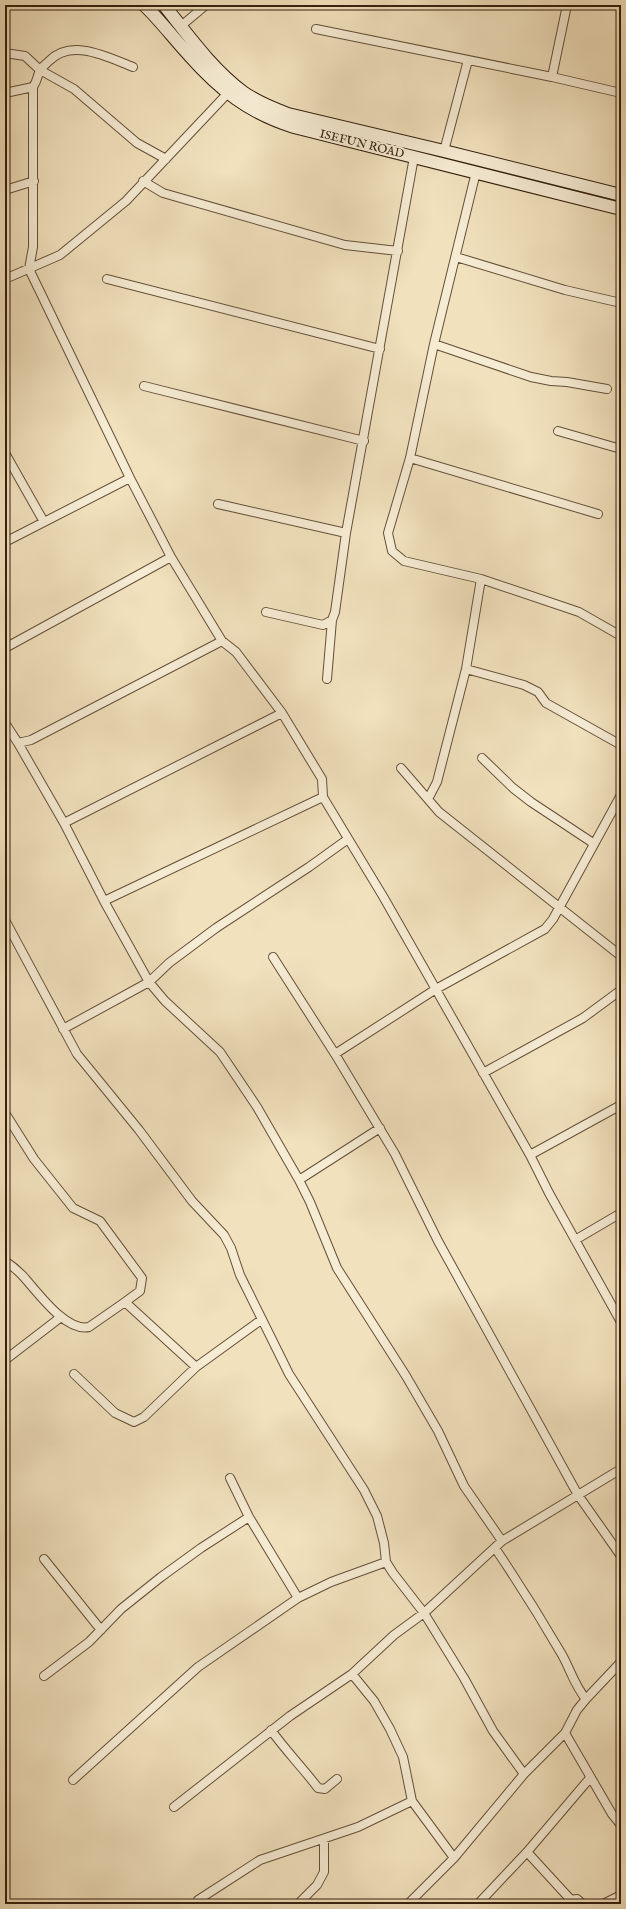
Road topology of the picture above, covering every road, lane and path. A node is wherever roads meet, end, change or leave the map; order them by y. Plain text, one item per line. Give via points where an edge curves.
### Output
1 (144, 5) edge
2 (164, 5) edge
3 (206, 5) edge
4 (567, 5) edge
5 (180, 26) junction
6 (316, 29) dead end
7 (5, 53) edge
8 (468, 60) junction
9 (133, 67) dead end
10 (40, 70) junction
11 (552, 77) junction
12 (33, 87) junction
13 (5, 93) edge
14 (621, 93) edge
15 (228, 94) junction
16 (341, 133) junction
17 (444, 151) junction
18 (414, 157) junction
19 (166, 159) junction
20 (476, 172) junction
21 (34, 181) junction
22 (143, 181) junction
23 (5, 190) edge
24 (621, 195) edge
25 (621, 209) edge
26 (398, 251) junction
27 (456, 257) junction
28 (29, 269) junction
29 (5, 279) edge
30 (106, 279) dead end
31 (621, 303) edge
32 (434, 344) junction
33 (380, 349) junction
34 (144, 386) dead end
35 (607, 389) dead end
36 (558, 431) dead end
37 (364, 441) junction
38 (621, 449) edge
39 (5, 453) edge
40 (410, 458) junction
41 (130, 478) junction
42 (218, 504) dead end
43 (598, 514) dead end
44 (44, 522) junction
45 (346, 533) junction
46 (5, 542) edge
47 (171, 557) junction
48 (481, 578) junction
49 (266, 612) dead end
50 (332, 620) junction
51 (621, 636) edge
52 (222, 641) junction
53 (5, 648) edge
54 (466, 669) junction
55 (327, 678) dead end
56 (282, 713) junction
57 (5, 723) edge
58 (18, 743) junction
59 (621, 745) edge
60 (482, 758) dead end
61 (401, 768) dead end
62 (621, 795) edge
63 (323, 797) junction
64 (428, 799) junction
65 (64, 823) junction
66 (348, 839) junction
67 (593, 843) junction
68 (104, 901) junction
69 (559, 907) junction
70 (5, 920) edge
71 (620, 952) edge
72 (273, 957) dead end
73 (149, 982) junction
74 (436, 989) junction
75 (621, 990) edge
76 (63, 1029) junction
77 (335, 1054) junction
78 (484, 1073) junction
79 (621, 1105) edge
80 (5, 1113) edge
81 (380, 1128) junction
82 (530, 1155) junction
83 (299, 1180) junction
84 (621, 1213) edge
85 (575, 1240) junction
86 (5, 1261) edge
87 (125, 1302) junction
88 (61, 1316) junction
89 (261, 1320) junction
90 (621, 1322) edge
91 (5, 1360) edge
92 (196, 1367) junction
93 (74, 1374) dead end
94 (621, 1469) edge
95 (230, 1478) dead end
96 (578, 1495) junction
97 (249, 1517) junction
98 (502, 1541) junction
99 (495, 1548) junction
100 (621, 1556) edge
101 (44, 1559) dead end
102 (386, 1562) junction
103 (298, 1598) junction
104 (424, 1612) junction
105 (101, 1630) junction
106 (621, 1663) edge
107 (352, 1674) junction
108 (44, 1676) dead end
109 (586, 1699) junction
110 (271, 1730) junction
111 (565, 1733) junction
112 (524, 1774) junction
113 (337, 1778) dead end
114 (590, 1778) junction
115 (73, 1780) dead end
116 (412, 1801) junction
117 (174, 1807) dead end
118 (621, 1825) edge
119 (324, 1839) junction
120 (527, 1852) junction
121 (454, 1858) junction
122 (621, 1895) edge
123 (198, 1900) dead end
124 (298, 1904) edge
125 (408, 1904) edge
126 (478, 1904) edge
127 (583, 1904) edge
128 (603, 1904) edge

1 - 15 street, ISEFUN ROAD
2 - 5 street, ISEFUN ROAD
3 - 5 street
4 - 11 street
5 - 16 street, ISEFUN ROAD via 206,57 243,92 267,106
6 - 8 street
7 - 10 street via 25,56
8 - 11 street
8 - 17 street
9 - 10 street via 112,58 75,49 62,51
10 - 12 street
10 - 19 street via 74,89 136,143
11 - 14 street
12 - 13 street
12 - 21 street
15 - 16 street, ISEFUN ROAD via 270,120
15 - 19 street
16 - 17 street, ISEFUN ROAD
16 - 18 street, ISEFUN ROAD
17 - 24 street, ISEFUN ROAD
18 - 20 street, ISEFUN ROAD
18 - 26 street
19 - 22 street
20 - 25 street, ISEFUN ROAD
20 - 27 street
21 - 23 street
21 - 28 street via 33,247
22 - 26 street via 162,193 345,245
22 - 28 street via 126,201 60,254
26 - 33 street
27 - 31 street via 565,290
27 - 32 street
28 - 29 street
28 - 41 street
30 - 33 street
32 - 35 street via 531,377
32 - 40 street
33 - 37 street
34 - 37 street
36 - 38 street
37 - 45 street
39 - 44 street
40 - 43 street
40 - 48 street via 388,533 392,551 404,561
41 - 44 street
41 - 47 street
42 - 45 street
44 - 46 street
45 - 50 street
47 - 52 street
47 - 53 street
48 - 51 street via 579,612
48 - 54 street
49 - 50 street via 323,625
50 - 55 street
52 - 56 street via 236,652
52 - 58 street via 31,740
54 - 59 street via 524,685 538,692 546,703
54 - 64 street via 437,782
56 - 63 street via 322,779
56 - 65 street
57 - 58 street
58 - 65 street
60 - 67 street via 531,802
61 - 64 street
62 - 67 street
63 - 66 street
63 - 68 street
64 - 69 street via 439,812
65 - 68 street
66 - 73 street via 216,928 169,963
66 - 74 street
67 - 69 street
68 - 73 street
69 - 71 street
69 - 74 street via 545,929 536,935
70 - 76 street
72 - 77 street
73 - 76 street
73 - 83 street via 165,1001 220,1052 257,1106
74 - 77 street
74 - 78 street
75 - 78 street via 583,1018
76 - 89 street via 77,1054 139,1130 192,1201 224,1234
77 - 81 street
78 - 82 street
79 - 82 street
80 - 87 street via 34,1159 73,1208 100,1221 142,1278 140,1291
81 - 83 street
81 - 96 street via 438,1241
82 - 85 street
83 - 98 street via 337,1268 410,1383 444,1442 464,1486
84 - 85 street
85 - 90 street
86 - 88 street via 21,1274 51,1310
87 - 88 street via 89,1327 77,1326
87 - 92 street
88 - 91 street
89 - 92 street
89 - 102 street via 289,1374 364,1490 377,1516
92 - 93 street via 144,1417 134,1422 115,1413
94 - 96 street
95 - 97 street
96 - 98 street
96 - 100 street
97 - 103 street
97 - 105 street via 161,1577 121,1609
98 - 99 street
99 - 104 street
99 - 109 street via 523,1589 567,1663 578,1690
101 - 105 street
102 - 103 street via 331,1582
102 - 104 street
103 - 115 street via 198,1667
104 - 107 street via 394,1635
104 - 112 street via 494,1731
105 - 108 street
106 - 109 street
107 - 110 street
107 - 116 street via 374,1702 390,1729 403,1757
109 - 111 street
110 - 113 street via 318,1788 325,1789
110 - 117 street
111 - 112 street
111 - 114 street
112 - 121 street
114 - 118 street
114 - 120 street
116 - 119 street via 358,1827
116 - 121 street
119 - 123 street via 260,1860
119 - 124 street via 324,1872 317,1885
120 - 126 street
120 - 127 street via 571,1900 577,1899
121 - 125 street
122 - 128 street

